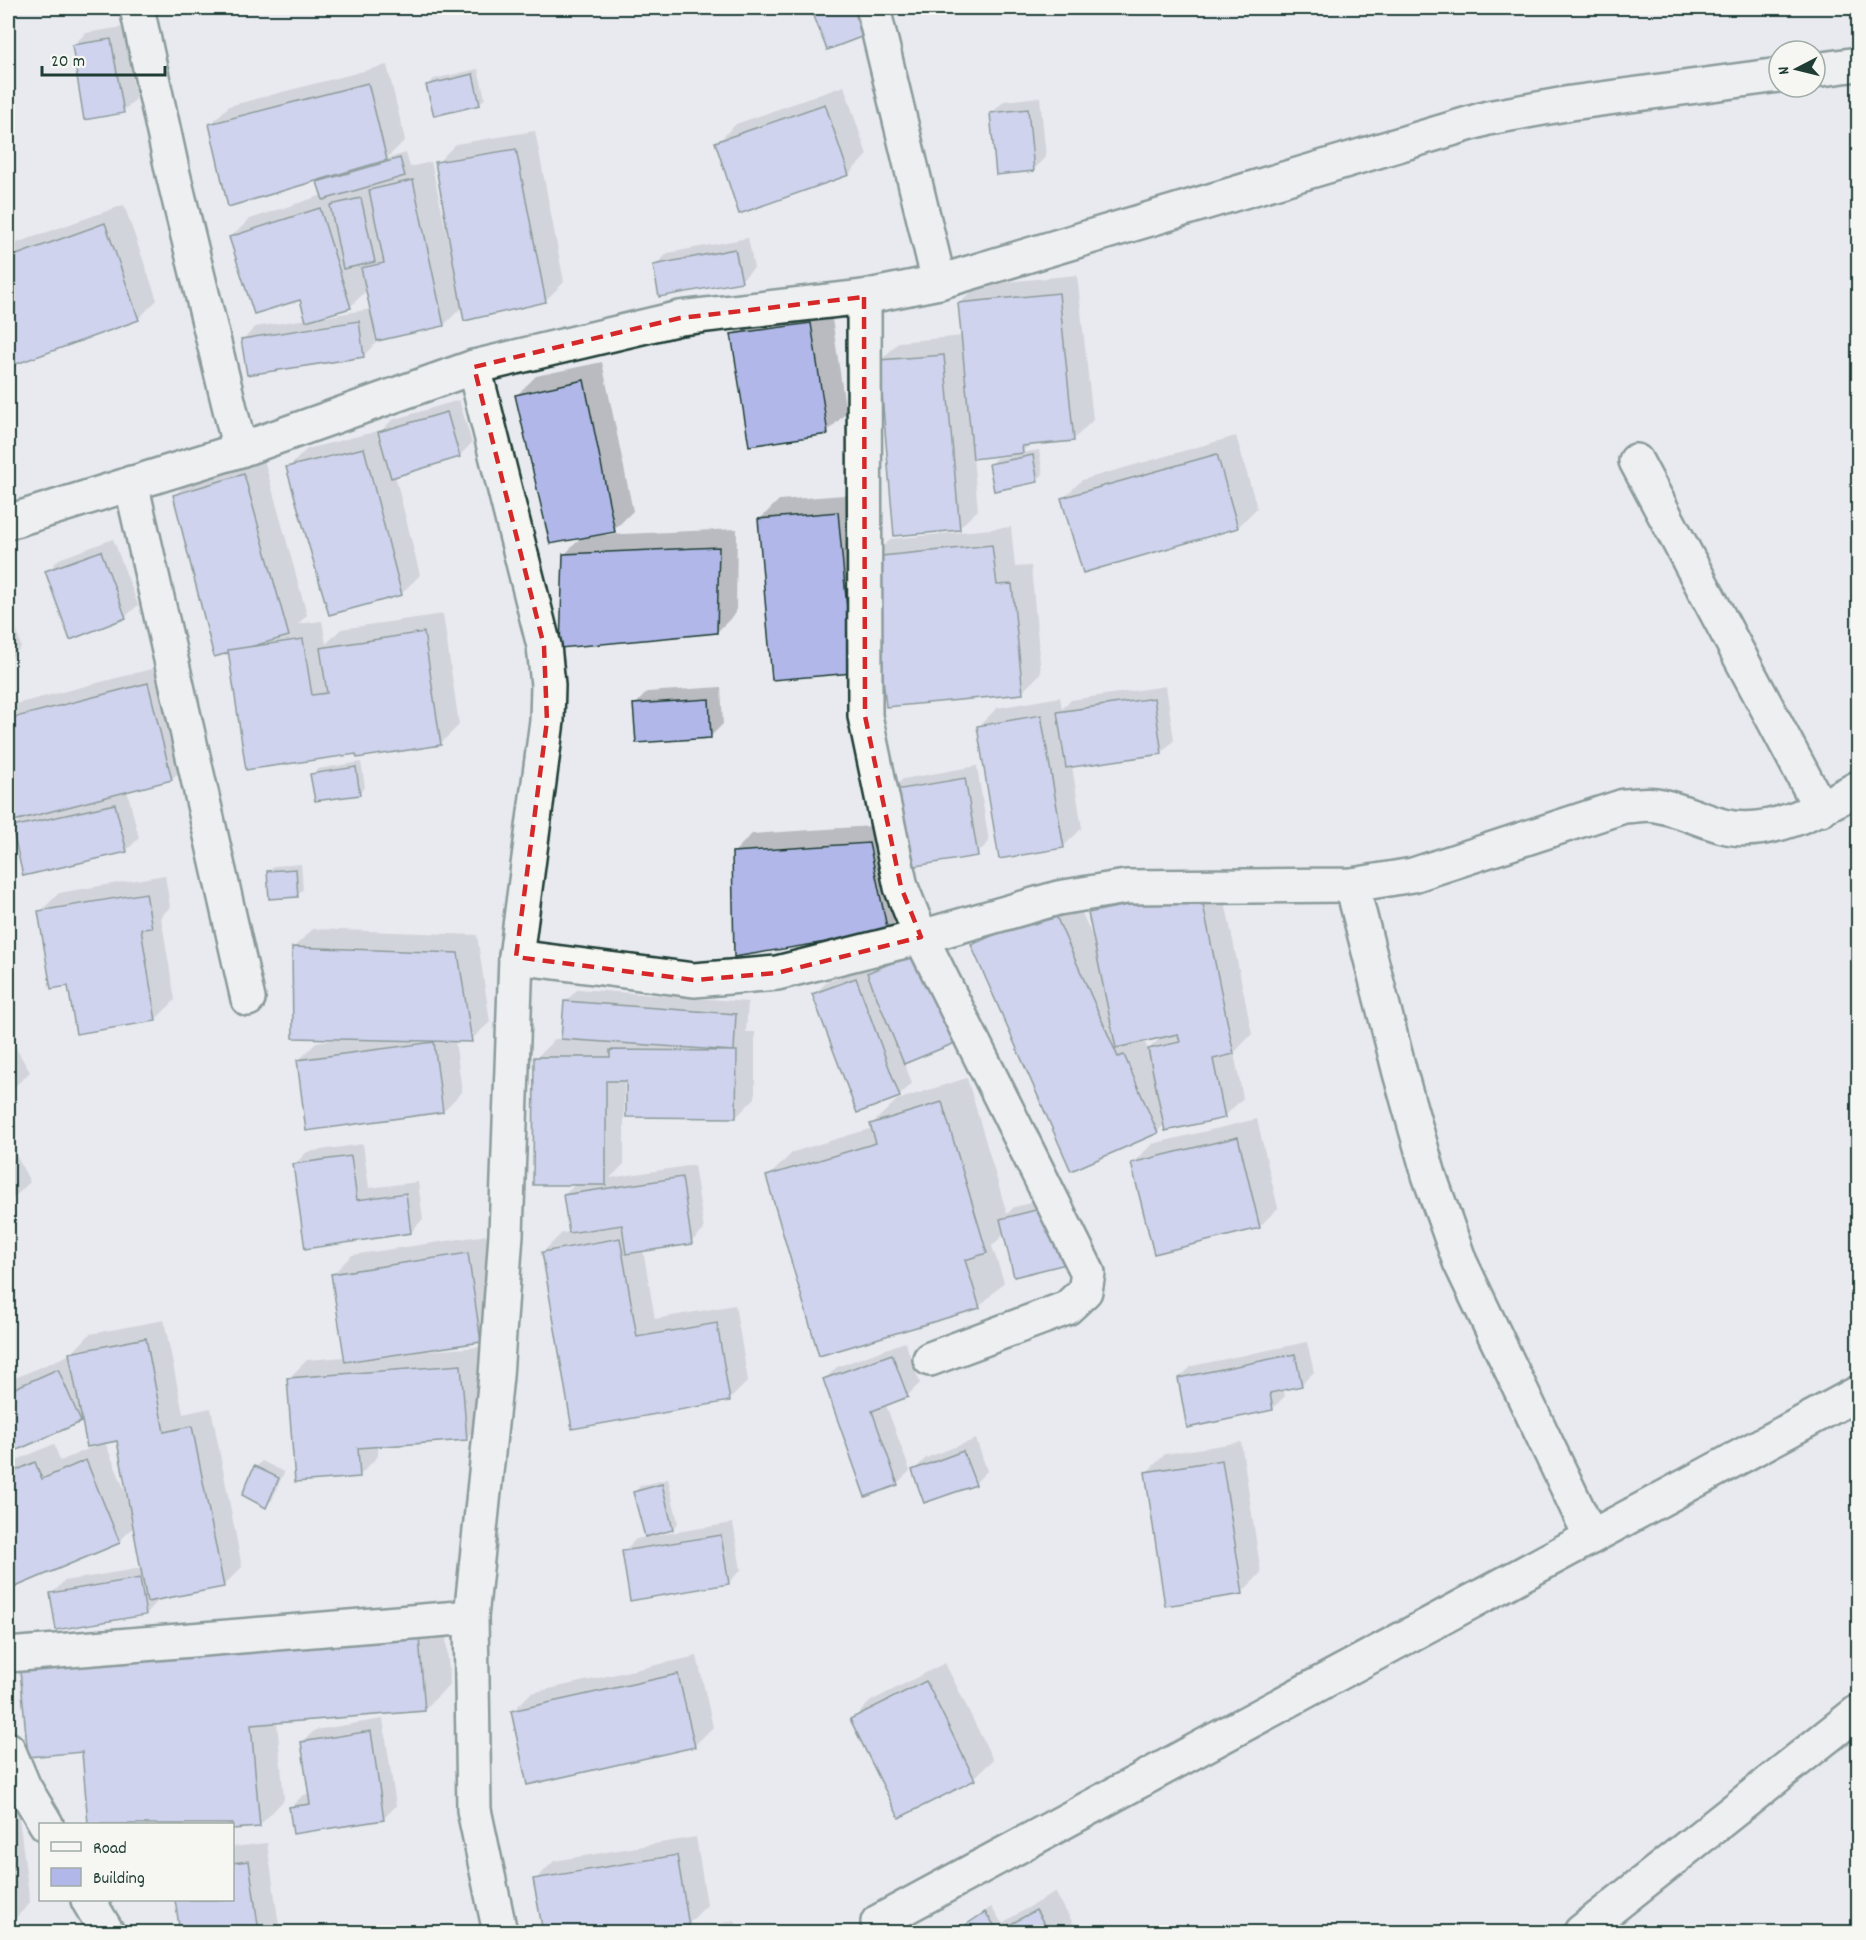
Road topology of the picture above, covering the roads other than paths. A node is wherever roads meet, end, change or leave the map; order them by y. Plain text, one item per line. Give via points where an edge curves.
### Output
1 (137, 8) edge
2 (873, 8) edge
3 (1858, 64) edge
4 (1827, 68) edge
5 (1767, 77) edge
6 (939, 282) junction
7 (864, 297) junction
8 (474, 367) junction
9 (240, 450) junction
10 (1636, 461) dead end
11 (131, 483) junction
12 (8, 522) edge
13 (1858, 788) edge
14 (1821, 809) junction
15 (1352, 885) junction
16 (921, 936) junction
17 (516, 957) junction
18 (248, 999) dead end
19 (930, 1359) dead end
20 (1858, 1393) edge
21 (1591, 1537) junction
22 (471, 1617) junction
23 (8, 1655) edge
24 (1858, 1712) edge
25 (8, 1749) edge
26 (45, 1823) edge
27 (89, 1901) edge
28 (878, 1922) dead end
29 (107, 1932) edge
30 (500, 1932) edge
31 (1581, 1932) edge

1 - 9 street
2 - 6 street
3 - 4 street
5 - 6 street via 1488,118
6 - 7 street
7 - 8 street via 680,318
7 - 16 street via 865,716 901,887
8 - 9 street
8 - 17 street via 544,646 548,685 547,721
9 - 11 street
10 - 14 street
11 - 12 street
11 - 18 street
13 - 14 street
14 - 15 street via 1749,830 1654,804 1624,806 1413,875
15 - 16 street via 1126,887 1058,898
15 - 21 street via 1400,1074 1429,1175 1460,1262
16 - 17 street via 777,973 694,980
16 - 19 street via 1088,1273 1085,1291 1067,1308
17 - 22 street via 506,1234
20 - 21 street
21 - 28 street
22 - 23 street
22 - 30 street via 474,1810
24 - 31 street
25 - 26 street
27 - 29 street

